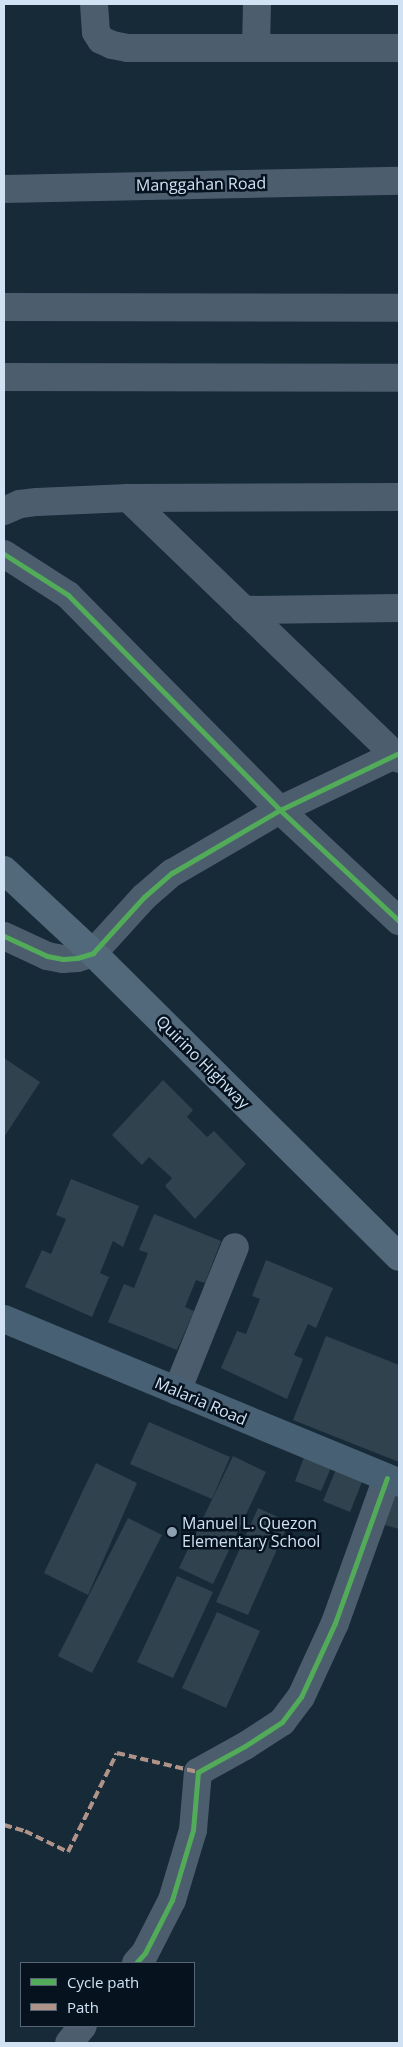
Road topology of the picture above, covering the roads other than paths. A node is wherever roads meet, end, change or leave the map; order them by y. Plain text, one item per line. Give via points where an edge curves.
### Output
1 (94, 4) edge
2 (257, 4) edge
3 (256, 48) junction
4 (399, 48) edge
5 (399, 181) edge
6 (4, 189) edge
7 (4, 307) edge
8 (399, 308) edge
9 (4, 377) edge
10 (399, 378) edge
11 (399, 497) edge
12 (128, 498) junction
13 (4, 511) edge
14 (4, 554) edge
15 (399, 608) edge
16 (244, 610) junction
17 (398, 755) edge
18 (280, 810) junction
19 (4, 870) edge
20 (399, 921) edge
21 (4, 936) edge
22 (93, 953) junction
23 (235, 1247) dead end
24 (399, 1257) edge
25 (4, 1319) edge
26 (177, 1391) junction
27 (393, 1480) edge
28 (137, 1962) edge
29 (81, 2027) edge
30 (69, 2043) edge

1 - 3 street via 96,32 101,40 112,45 128,48
2 - 3 street
3 - 4 street
5 - 6 street, Manggahan Road
7 - 8 street
9 - 10 street
11 - 12 street
12 - 13 street via 37,502 20,504
12 - 16 street
14 - 18 street via 68,596
15 - 16 street
16 - 17 street
17 - 18 street
18 - 20 street
18 - 22 street via 172,872 144,897
19 - 22 main road, Quirino Highway
21 - 22 street via 47,956 63,959
22 - 24 main road, Quirino Highway
23 - 26 street
25 - 26 main road, Malaria Road
26 - 27 main road, Malaria Road
27 - 28 street via 335,1624 301,1697 282,1722 198,1772 193,1830 172,1900 145,1953
29 - 30 street

